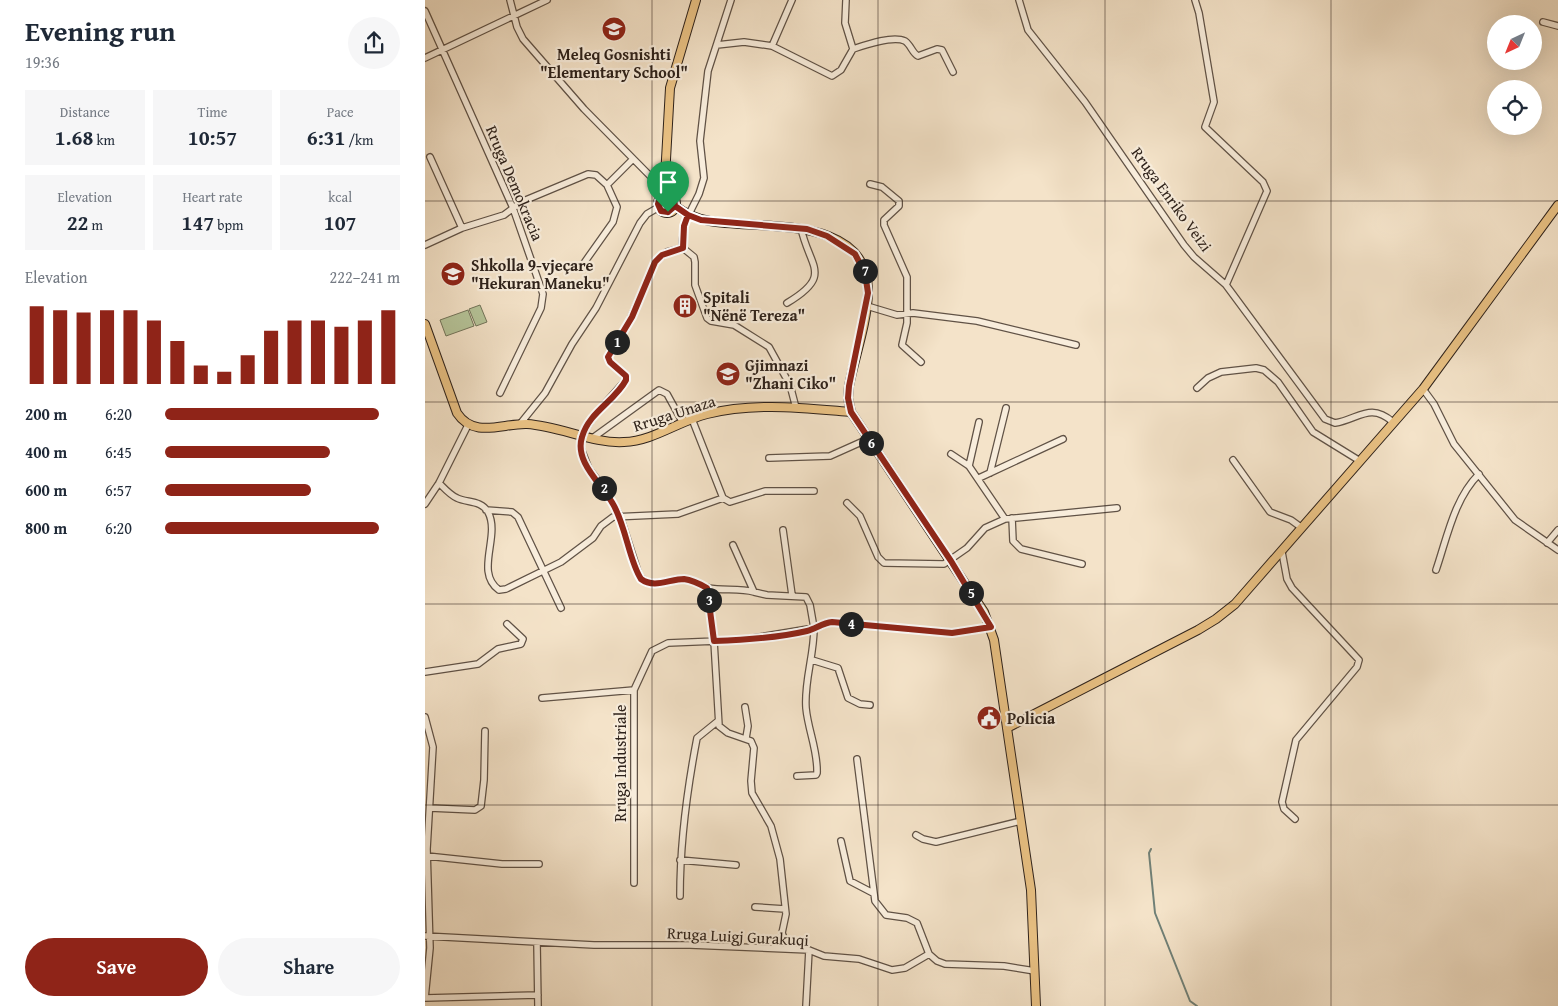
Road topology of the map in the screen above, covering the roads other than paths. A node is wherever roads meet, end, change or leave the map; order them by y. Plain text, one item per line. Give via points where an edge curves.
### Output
1 (510, 0) edge
2 (547, 0) edge
3 (696, 0) edge
4 (731, 0) edge
5 (792, 0) edge
6 (846, 0) edge
7 (1019, 0) edge
8 (1195, 0) edge
9 (425, 11) edge
10 (514, 18) junction
11 (1543, 22) dead end
12 (1558, 26) edge
13 (717, 45) junction
14 (773, 46) junction
15 (853, 49) junction
16 (442, 50) junction
17 (425, 58) edge
18 (953, 72) dead end
19 (429, 156) dead end
20 (632, 160) junction
21 (869, 184) dead end
22 (607, 185) junction
23 (664, 193) junction
24 (1558, 205) edge
25 (675, 206) junction
26 (659, 207) junction
27 (513, 208) junction
28 (688, 215) junction
29 (462, 228) junction
30 (801, 228) junction
31 (425, 245) edge
32 (683, 248) junction
33 (584, 263) dead end
34 (1226, 285) junction
35 (787, 303) dead end
36 (867, 306) junction
37 (908, 314) junction
38 (425, 324) edge
39 (1076, 345) dead end
40 (921, 362) dead end
41 (1197, 388) dead end
42 (1423, 389) junction
43 (500, 393) dead end
44 (796, 408) junction
45 (1005, 408) dead end
46 (851, 412) junction
47 (692, 419) junction
48 (979, 422) dead end
49 (1393, 422) junction
50 (683, 423) junction
51 (520, 424) junction
52 (468, 425) junction
53 (582, 434) junction
54 (594, 437) junction
55 (868, 439) junction
56 (1063, 439) dead end
57 (951, 454) dead end
58 (769, 458) dead end
59 (1233, 460) dead end
60 (1359, 461) junction
61 (969, 466) junction
62 (990, 473) junction
63 (1479, 474) junction
64 (979, 478) junction
65 (439, 483) junction
66 (814, 491) dead end
67 (723, 498) junction
68 (425, 504) edge
69 (847, 504) dead end
70 (1117, 508) dead end
71 (487, 510) junction
72 (620, 516) junction
73 (1008, 519) junction
74 (1302, 528) junction
75 (783, 530) dead end
76 (1558, 530) edge
77 (1547, 542) junction
78 (733, 545) dead end
79 (1558, 550) edge
80 (1282, 552) junction
81 (951, 561) junction
82 (1082, 564) dead end
83 (1436, 570) dead end
84 (545, 571) junction
85 (707, 588) junction
86 (754, 592) junction
87 (792, 595) junction
88 (561, 608) dead end
89 (507, 624) dead end
90 (991, 627) junction
91 (814, 628) junction
92 (714, 641) junction
93 (812, 660) junction
94 (425, 672) edge
95 (634, 690) junction
96 (542, 698) dead end
97 (870, 705) dead end
98 (745, 707) dead end
99 (425, 718) edge
100 (718, 721) junction
101 (1007, 728) junction
102 (485, 731) dead end
103 (746, 738) junction
104 (857, 759) dead end
105 (797, 776) dead end
106 (429, 808) junction
107 (1295, 819) dead end
108 (1021, 821) junction
109 (916, 835) dead end
110 (841, 842) dead end
111 (427, 856) junction
112 (680, 860) junction
113 (539, 864) dead end
114 (736, 865) dead end
115 (633, 882) dead end
116 (873, 893) junction
117 (679, 896) dead end
118 (755, 907) dead end
119 (785, 909) junction
120 (428, 936) edge
121 (537, 943) junction
122 (788, 949) junction
123 (809, 950) junction
124 (929, 954) junction
125 (1035, 971) junction
126 (538, 995) junction
127 (425, 998) edge
128 (538, 1006) edge
129 (806, 1006) edge
130 (1035, 1006) edge

1 - 10 street
2 - 10 street via 527,8
3 - 23 main road via 670,88
4 - 13 street
5 - 14 street
6 - 15 street via 845,23
7 - 34 street, Rruga Enriko Veizi via 1028,30 1085,102 1184,245
8 - 34 street via 1214,102 1205,127 1263,182 1267,191
9 - 16 street, Rruga Demokracia
10 - 16 street
10 - 20 street via 523,39
11 - 12 street
13 - 14 street via 744,42
13 - 28 street via 708,71 700,141 704,178
14 - 15 street via 832,76 841,70
15 - 18 street via 875,42 899,40 908,43 918,56 942,50
16 - 17 street
16 - 27 street, Rruga Demokracia
19 - 29 street
20 - 22 street
20 - 23 street
21 - 37 street via 882,187 899,201 899,206 884,220 884,225 907,277
22 - 27 street via 596,175 588,174
22 - 33 street via 615,200 617,214
23 - 25 main road via 673,198
23 - 26 main road
24 - 42 main road
25 - 26 main road via 668,212
25 - 28 main road
26 - 51 street via 640,222 596,308 545,393
27 - 29 street via 504,215
27 - 43 street, Rruga Demokracia via 542,286 543,302
28 - 30 main road via 710,222
28 - 32 street
29 - 31 street
30 - 35 street via 816,273 805,292
30 - 36 main road via 827,236 855,254 865,273
32 - 44 street via 694,257 695,285 707,318 734,325 769,347 790,385
32 - 53 street via 662,255 651,268 632,317 608,357 626,380 598,410
34 - 49 street, Rruga Enriko Veizi via 1325,419 1335,424 1375,412
36 - 37 street via 897,315
36 - 46 main road via 849,386
37 - 39 street via 977,320
37 - 40 street via 902,345
38 - 52 main road via 454,405 460,418
41 - 60 street via 1221,372 1264,370 1278,382 1313,432
42 - 49 main road
42 - 63 street via 1454,444
44 - 46 main road, Rruga Unaza
44 - 47 main road, Rruga Unaza via 751,407
45 - 62 street
46 - 55 main road
47 - 50 main road, Rruga Unaza
47 - 67 street
48 - 61 street
49 - 60 main road
50 - 54 main road, Rruga Unaza via 627,442
50 - 54 street via 667,394 659,390
51 - 52 main road, Rruga Unaza via 483,428
51 - 53 main road, Rruga Unaza
52 - 65 street
53 - 54 main road, Rruga Unaza
53 - 72 street via 580,446 584,461
55 - 58 street via 829,456
55 - 81 main road
56 - 62 street
57 - 61 street
59 - 74 street via 1270,512
60 - 74 main road
61 - 64 street
62 - 64 street
63 - 77 street via 1515,520
63 - 83 street via 1461,498
64 - 73 street
65 - 68 street
65 - 71 street via 452,496 477,502
66 - 67 street via 765,491 731,502
67 - 72 street via 678,514
69 - 81 street via 860,516 878,557 884,563 937,565
70 - 73 street
71 - 84 street via 516,514
71 - 84 street via 491,531 488,570 495,587 503,590
72 - 84 street via 609,519 593,538
72 - 85 street via 641,579 656,583 686,579
73 - 81 street via 985,528
73 - 82 street via 1013,541 1021,549
74 - 80 main road
75 - 87 street
76 - 77 street
77 - 79 street
78 - 86 street
80 - 101 main road via 1217,619
80 - 107 street via 1292,588 1359,660 1357,667 1296,740 1282,802 1284,809
81 - 90 main road
84 - 88 street
85 - 86 street via 737,588
85 - 92 street
86 - 87 street
87 - 91 street via 809,600
89 - 94 street via 523,639 521,644 498,649 478,664
90 - 91 street, Rruga Industriale via 952,633 832,622
90 - 101 main road
91 - 92 street, Rruga Industriale
91 - 93 street
92 - 95 street, Rruga Industriale via 679,641 657,647
92 - 100 street
93 - 97 street via 838,668 848,698
93 - 105 street via 806,684 806,710 817,773
95 - 96 street
95 - 115 street, Rruga Industriale
98 - 103 street
99 - 106 street via 433,747
100 - 103 street via 724,730
100 - 112 street via 697,738
101 - 108 main road
102 - 106 street via 485,780 481,806 475,810
103 - 119 street via 754,748 752,793 771,826 782,870
104 - 116 street
106 - 111 street
108 - 109 street via 936,842
108 - 125 main road via 1031,890
110 - 116 street via 850,881
111 - 113 street via 501,864
111 - 120 street
112 - 114 street
112 - 117 street
116 - 124 street via 882,912 917,923
118 - 119 street
119 - 122 street via 782,933
120 - 121 street, Rruga Luigj Gurakuqi
120 - 127 street
121 - 122 street, Rruga Luigj Gurakuqi
121 - 126 street
122 - 123 street, Rruga Luigj Gurakuqi
123 - 124 street, Rruga Luigj Gurakuqi via 824,956 864,960 892,970 905,968
123 - 129 street
124 - 125 street via 945,964 1004,966
125 - 130 main road
126 - 127 street
126 - 128 street

